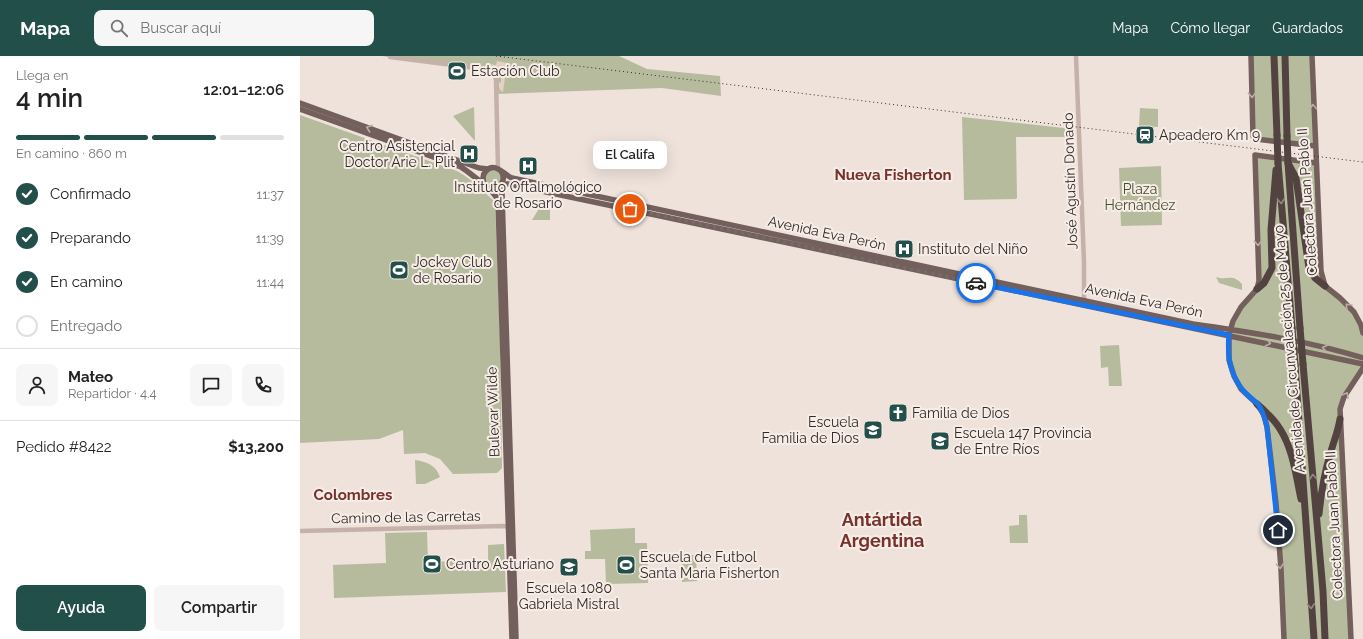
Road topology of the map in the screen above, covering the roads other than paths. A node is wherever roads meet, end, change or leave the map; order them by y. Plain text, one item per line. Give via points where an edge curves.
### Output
1 (1076, 56) edge
2 (1251, 56) edge
3 (1274, 56) edge
4 (1285, 56) edge
5 (1312, 56) edge
6 (390, 57) edge
7 (300, 103) edge
8 (300, 109) edge
9 (1315, 146) junction
10 (497, 154) junction
11 (1278, 162) junction
12 (1288, 163) junction
13 (1316, 163) junction
14 (490, 168) junction
15 (499, 170) junction
16 (501, 185) junction
17 (487, 186) junction
18 (1326, 286) junction
19 (1257, 289) junction
20 (1084, 303) junction
21 (1296, 328) junction
22 (1231, 329) junction
23 (1363, 332) edge
24 (1229, 335) junction
25 (1363, 358) edge
26 (1363, 364) edge
27 (1363, 368) edge
28 (1257, 404) junction
29 (1340, 419) junction
30 (1306, 525) junction
31 (510, 527) junction
32 (1317, 530) junction
33 (300, 531) edge
34 (512, 639) edge
35 (516, 639) edge
36 (1284, 639) edge
37 (1314, 639) edge
38 (1325, 639) edge
39 (1351, 639) edge

1 - 20 street, José Agustín Donado
2 -> 9 main road via 1253,136 1256,139
3 - 11 highway, Avenida de Circunvalación 25 de Mayo, bridge
4 - 12 highway, Avenida de Circunvalación 25 de Mayo, bridge
9 -> 5 main road, Colectora Juan Pablo II
6 - 10 street via 492,71 496,80
14 -> 7 main road via 479,168
8 - 17 main road via 461,167
9 - 13 main road, Colectora Juan Pablo II
10 - 14 street
10 - 15 street
11 - 19 highway via 1271,230 1272,268 1264,283
11 -> 21 highway, Avenida de Circunvalación 25 de Mayo
12 - 18 highway via 1296,178 1309,268 1315,278
12 - 21 highway, Avenida de Circunvalación 25 de Mayo
13 - 18 main road, Colectora Juan Pablo II via 1321,272
13 -> 19 main road via 1255,155 1259,271
14 - 15 main road
14 - 17 main road via 483,177
15 - 16 main road via 504,177
15 - 20 main road, Avenida Eva Perón via 512,178
16 - 17 main road via 496,188
16 - 20 main road, Avenida Eva Perón via 508,184
16 - 31 main road, Bulevar Wilde
17 - 31 main road, Bulevar Wilde via 498,202
23 -> 18 main road, Colectora Juan Pablo II via 1354,312
19 - 22 main road via 1241,307
20 - 22 main road, Avenida Eva Perón
20 - 24 main road, Avenida Eva Perón
21 - 30 highway, Avenida de Circunvalación 25 de Mayo, bridge via 1295,365
32 -> 21 highway, Avenida de Circunvalación 25 de Mayo, bridge via 1303,364
22 - 24 main road
25 -> 22 main road, Avenida Eva Perón
24 -> 26 main road, Avenida Eva Perón
24 - 28 main road via 1229,360 1234,376 1242,389
29 -> 27 main road, Colectora Juan Pablo II via 1344,397
28 - 30 highway via 1279,427 1288,444
28 -> 36 main road via 1264,415 1270,449 1281,569
29 - 32 highway via 1322,489
29 - 39 main road, Colectora Juan Pablo II
30 -> 37 highway, Avenida de Circunvalación 25 de Mayo
31 - 33 street, Camino de las Carretas
31 - 34 main road, Bulevar Wilde
31 - 35 main road, Bulevar Wilde
32 - 38 highway, Avenida de Circunvalación 25 de Mayo

